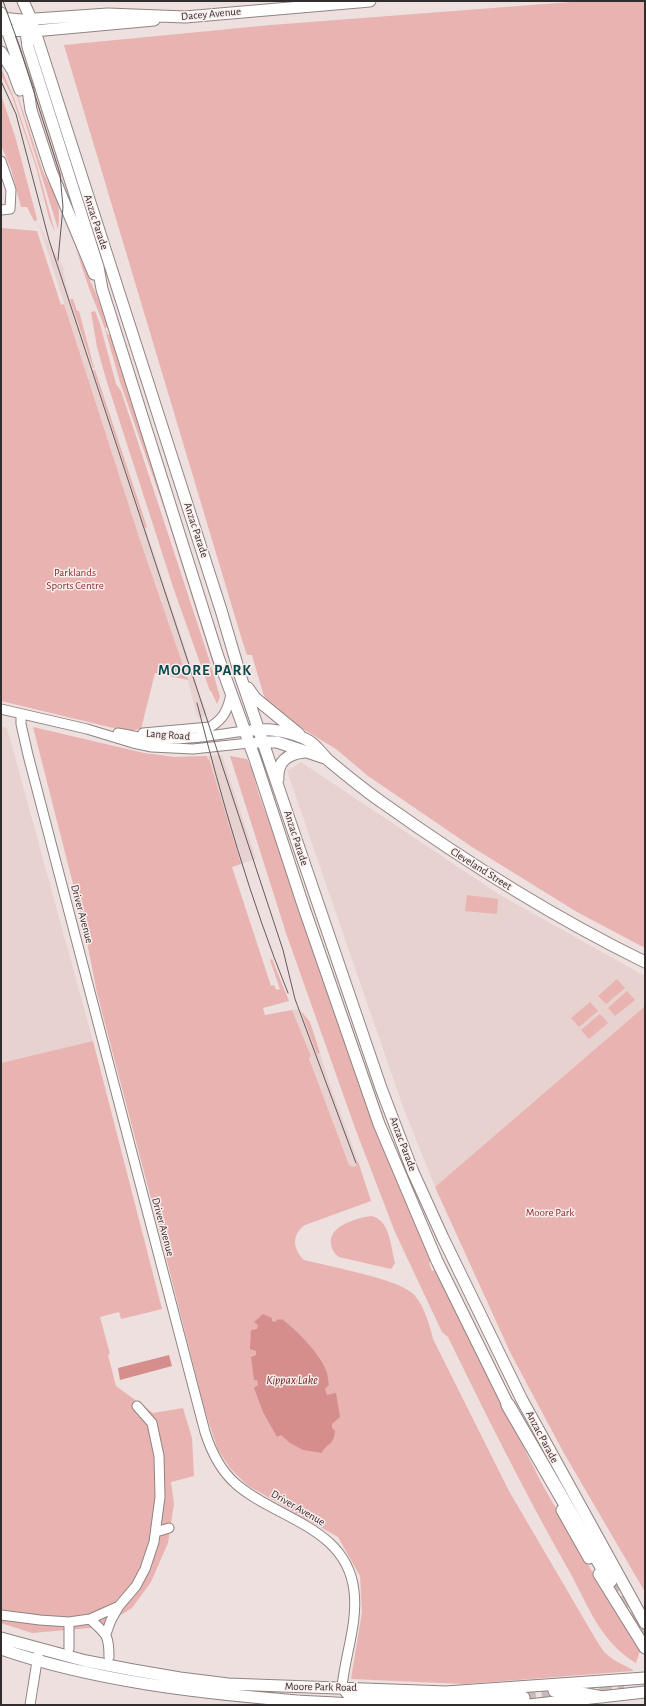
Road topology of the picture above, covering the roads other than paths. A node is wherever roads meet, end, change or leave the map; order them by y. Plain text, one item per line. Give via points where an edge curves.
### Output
1 (23, 1) edge
2 (370, 1) edge
3 (2, 16) edge
4 (172, 17) junction
5 (31, 19) junction
6 (5, 31) edge
7 (30, 31) junction
8 (1, 52) edge
9 (31, 110) junction
10 (59, 110) junction
11 (1, 161) edge
12 (75, 197) junction
13 (5, 210) edge
14 (102, 289) junction
15 (241, 678) junction
16 (231, 694) junction
17 (1, 709) edge
18 (21, 714) junction
19 (87, 729) junction
20 (259, 729) junction
21 (244, 731) junction
22 (124, 734) junction
23 (263, 741) junction
24 (309, 741) junction
25 (249, 743) junction
26 (304, 752) junction
27 (328, 759) junction
28 (278, 784) junction
29 (645, 962) edge
30 (508, 1405) junction
31 (137, 1406) dead end
32 (169, 1528) dead end
33 (156, 1532) junction
34 (610, 1581) tunnel mouth
35 (119, 1606) junction
36 (1, 1615) edge
37 (90, 1619) junction
38 (69, 1622) junction
39 (645, 1623) edge
40 (106, 1634) junction
41 (1, 1638) edge
42 (69, 1648) dead end
43 (645, 1648) edge
44 (1, 1649) edge
45 (40, 1649) junction
46 (109, 1657) dead end
47 (36, 1660) junction
48 (645, 1678) edge
49 (197, 1685) junction
50 (342, 1687) junction
51 (645, 1692) edge
52 (379, 1696) junction
53 (257, 1697) junction
54 (603, 1697) junction
55 (526, 1701) edge
56 (433, 1702) junction
57 (362, 1704) edge
58 (542, 1704) edge
59 (30, 1705) edge
60 (367, 1705) edge

1 - 5 main road, Anzac Parade
2 - 4 main road, Dacey Avenue
3 - 5 main road, Dacey Avenue via 21,20
3 - 6 main road, Anzac Parade
4 - 5 main road, Dacey Avenue via 108,14
4 - 7 main road, Dacey Avenue
5 - 7 main road, Anzac Parade
6 - 7 main road, Dacey Avenue
6 - 9 main road, Anzac Parade via 28,90
7 - 10 main road, Anzac Parade
7 - 12 main road, Anzac Parade via 28,47
8 - 9 main road
9 - 14 main road, Anzac Parade via 58,190 89,265
10 - 12 main road via 58,126 76,183
10 - 15 main road, Anzac Parade
11 - 13 street via 11,190
12 - 14 main road, Anzac Parade via 98,267
14 - 16 main road, Anzac Parade
15 - 20 main road, Anzac Parade
15 - 24 main road via 256,698
16 - 21 main road, Anzac Parade
16 - 22 street via 224,716 210,727
17 - 18 street, Lang Road
18 - 19 street, Lang Road
18 - 50 street, Driver Avenue via 28,755 205,1432 216,1458 234,1482 253,1497 317,1532 329,1541 345,1560 352,1579 354,1599
19 - 22 street, Lang Road
19 - 25 street, Lang Road via 133,743 166,748 193,749
20 - 21 main road, Cleveland Street
20 - 23 main road, Anzac Parade
20 - 24 main road, Cleveland Street via 270,729
21 - 22 street, Lang Road via 171,739 150,739
21 - 25 main road, Anzac Parade
23 - 25 main road, Cleveland Street
23 - 26 main road, Cleveland Street via 277,742
23 - 28 main road, Anzac Parade
24 - 27 main road, Cleveland Street
25 - 30 main road, Anzac Parade via 381,1131 437,1261
26 - 27 main road, Cleveland Street
26 - 28 main road via 283,759 279,768
27 - 29 main road, Cleveland Street via 381,802 471,863 554,914
28 - 39 main road, Anzac Parade via 381,1088 413,1172 522,1400
30 - 34 highway
30 - 43 main road, Anzac Parade via 539,1469
31 - 33 street via 152,1423 159,1456 160,1497
32 - 33 street
33 - 35 street via 145,1569 136,1586
35 - 37 street
35 - 40 street
36 - 38 street
37 - 38 street
37 - 40 street
38 - 42 street
40 - 46 street
41 - 45 main road, Moore Park Road
44 - 47 main road, Moore Park Road
45 - 47 street
45 - 49 main road, Moore Park Road
47 - 49 main road, Moore Park Road via 88,1672
47 - 59 street
48 - 50 main road, Moore Park Road via 446,1692
49 - 50 main road, Moore Park Road
49 - 53 main road, Moore Park Road
50 - 52 main road via 348,1694
50 - 53 main road via 340,1692 334,1695
51 - 54 main road
52 - 54 main road via 444,1698 570,1691
52 - 56 highway
53 - 57 main road, Moore Park Road
54 - 58 main road
55 - 56 highway
55 - 58 main road
56 - 57 highway
57 - 60 main road, Moore Park Road

